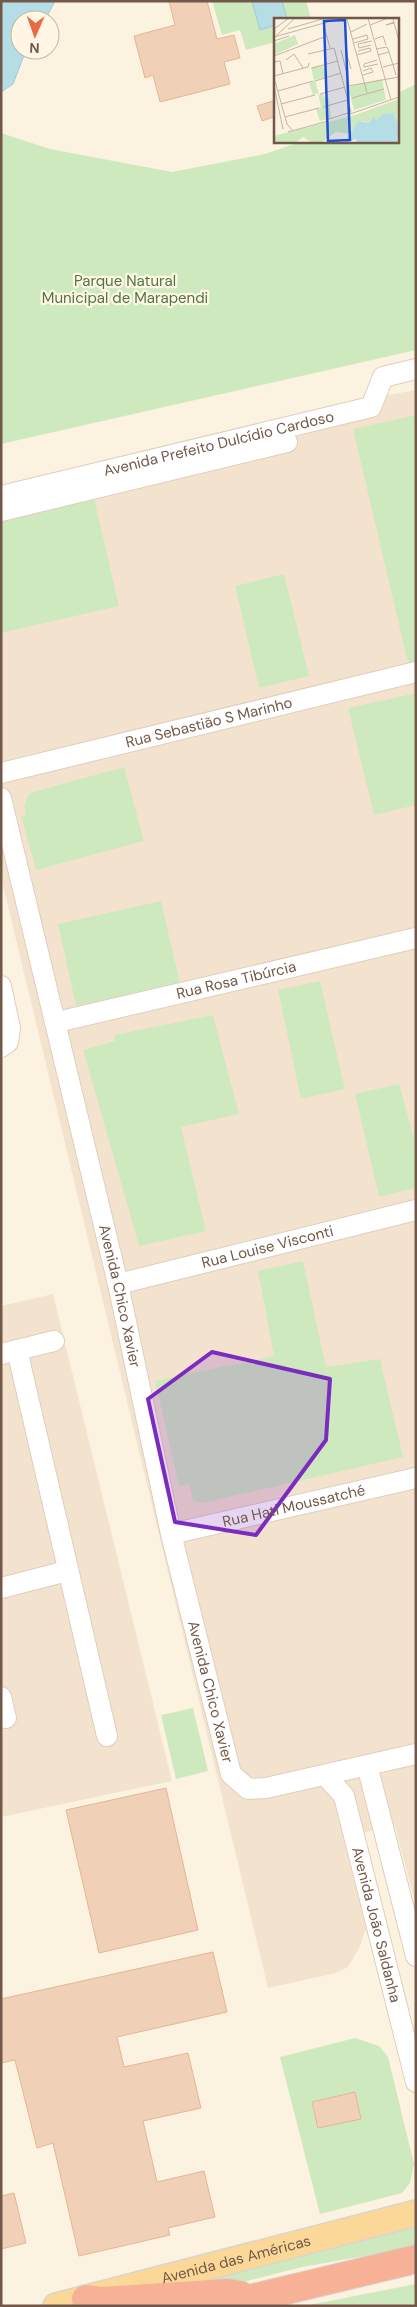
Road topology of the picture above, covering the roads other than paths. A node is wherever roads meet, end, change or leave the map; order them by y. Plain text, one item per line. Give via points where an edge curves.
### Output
1 (416, 369) edge
2 (376, 420) dead end
3 (1, 496) edge
4 (1, 511) edge
5 (416, 672) edge
6 (1, 773) edge
7 (1, 798) edge
8 (416, 938) edge
9 (1, 986) edge
10 (56, 1022) junction
11 (1, 1047) edge
12 (416, 1210) edge
13 (118, 1284) junction
14 (54, 1341) dead end
15 (9, 1352) edge
16 (416, 1478) edge
17 (171, 1534) junction
18 (67, 1570) junction
19 (1, 1588) edge
20 (1, 1697) edge
21 (6, 1718) dead end
22 (107, 1736) dead end
23 (416, 1754) edge
24 (367, 1765) junction
25 (325, 1775) junction
26 (416, 1956) edge
27 (413, 2054) edge
28 (416, 2082) edge
29 (416, 2213) edge
30 (416, 2259) edge
31 (257, 2296) junction
32 (86, 2299) junction
33 (56, 2306) edge
34 (220, 2306) edge

1 - 3 street, Avenida Prefeito Dulcídio Cardoso via 383,377 371,408
2 - 4 street, Avenida Prefeito Dulcídio Cardoso
5 - 6 street, Rua Sebastião S Marinho
7 - 10 street, Avenida Chico Xavier
8 - 10 street, Rua Rosa Tibúrcia
9 - 11 street via 10,1028 8,1042
10 - 13 street, Avenida Chico Xavier
12 - 13 street, Rua Louise Visconti
13 - 17 street, Avenida Chico Xavier
14 - 15 street
15 - 18 street
16 - 17 street, Rua Hati Moussatché
17 - 25 street, Avenida Chico Xavier via 231,1774 248,1788 266,1788
18 - 19 street
18 - 22 street
20 - 21 street
23 - 24 street
24 - 25 street
24 - 26 street, Avenida João Saldanha
25 - 27 street, Avenida João Saldanha via 344,1796
27 - 28 street, Avenida João Saldanha
29 - 32 main road, Avenida das Américas
30 - 31 highway
31 - 32 highway via 228,2294 101,2301
31 - 34 highway
32 - 33 main road, Avenida das Américas

